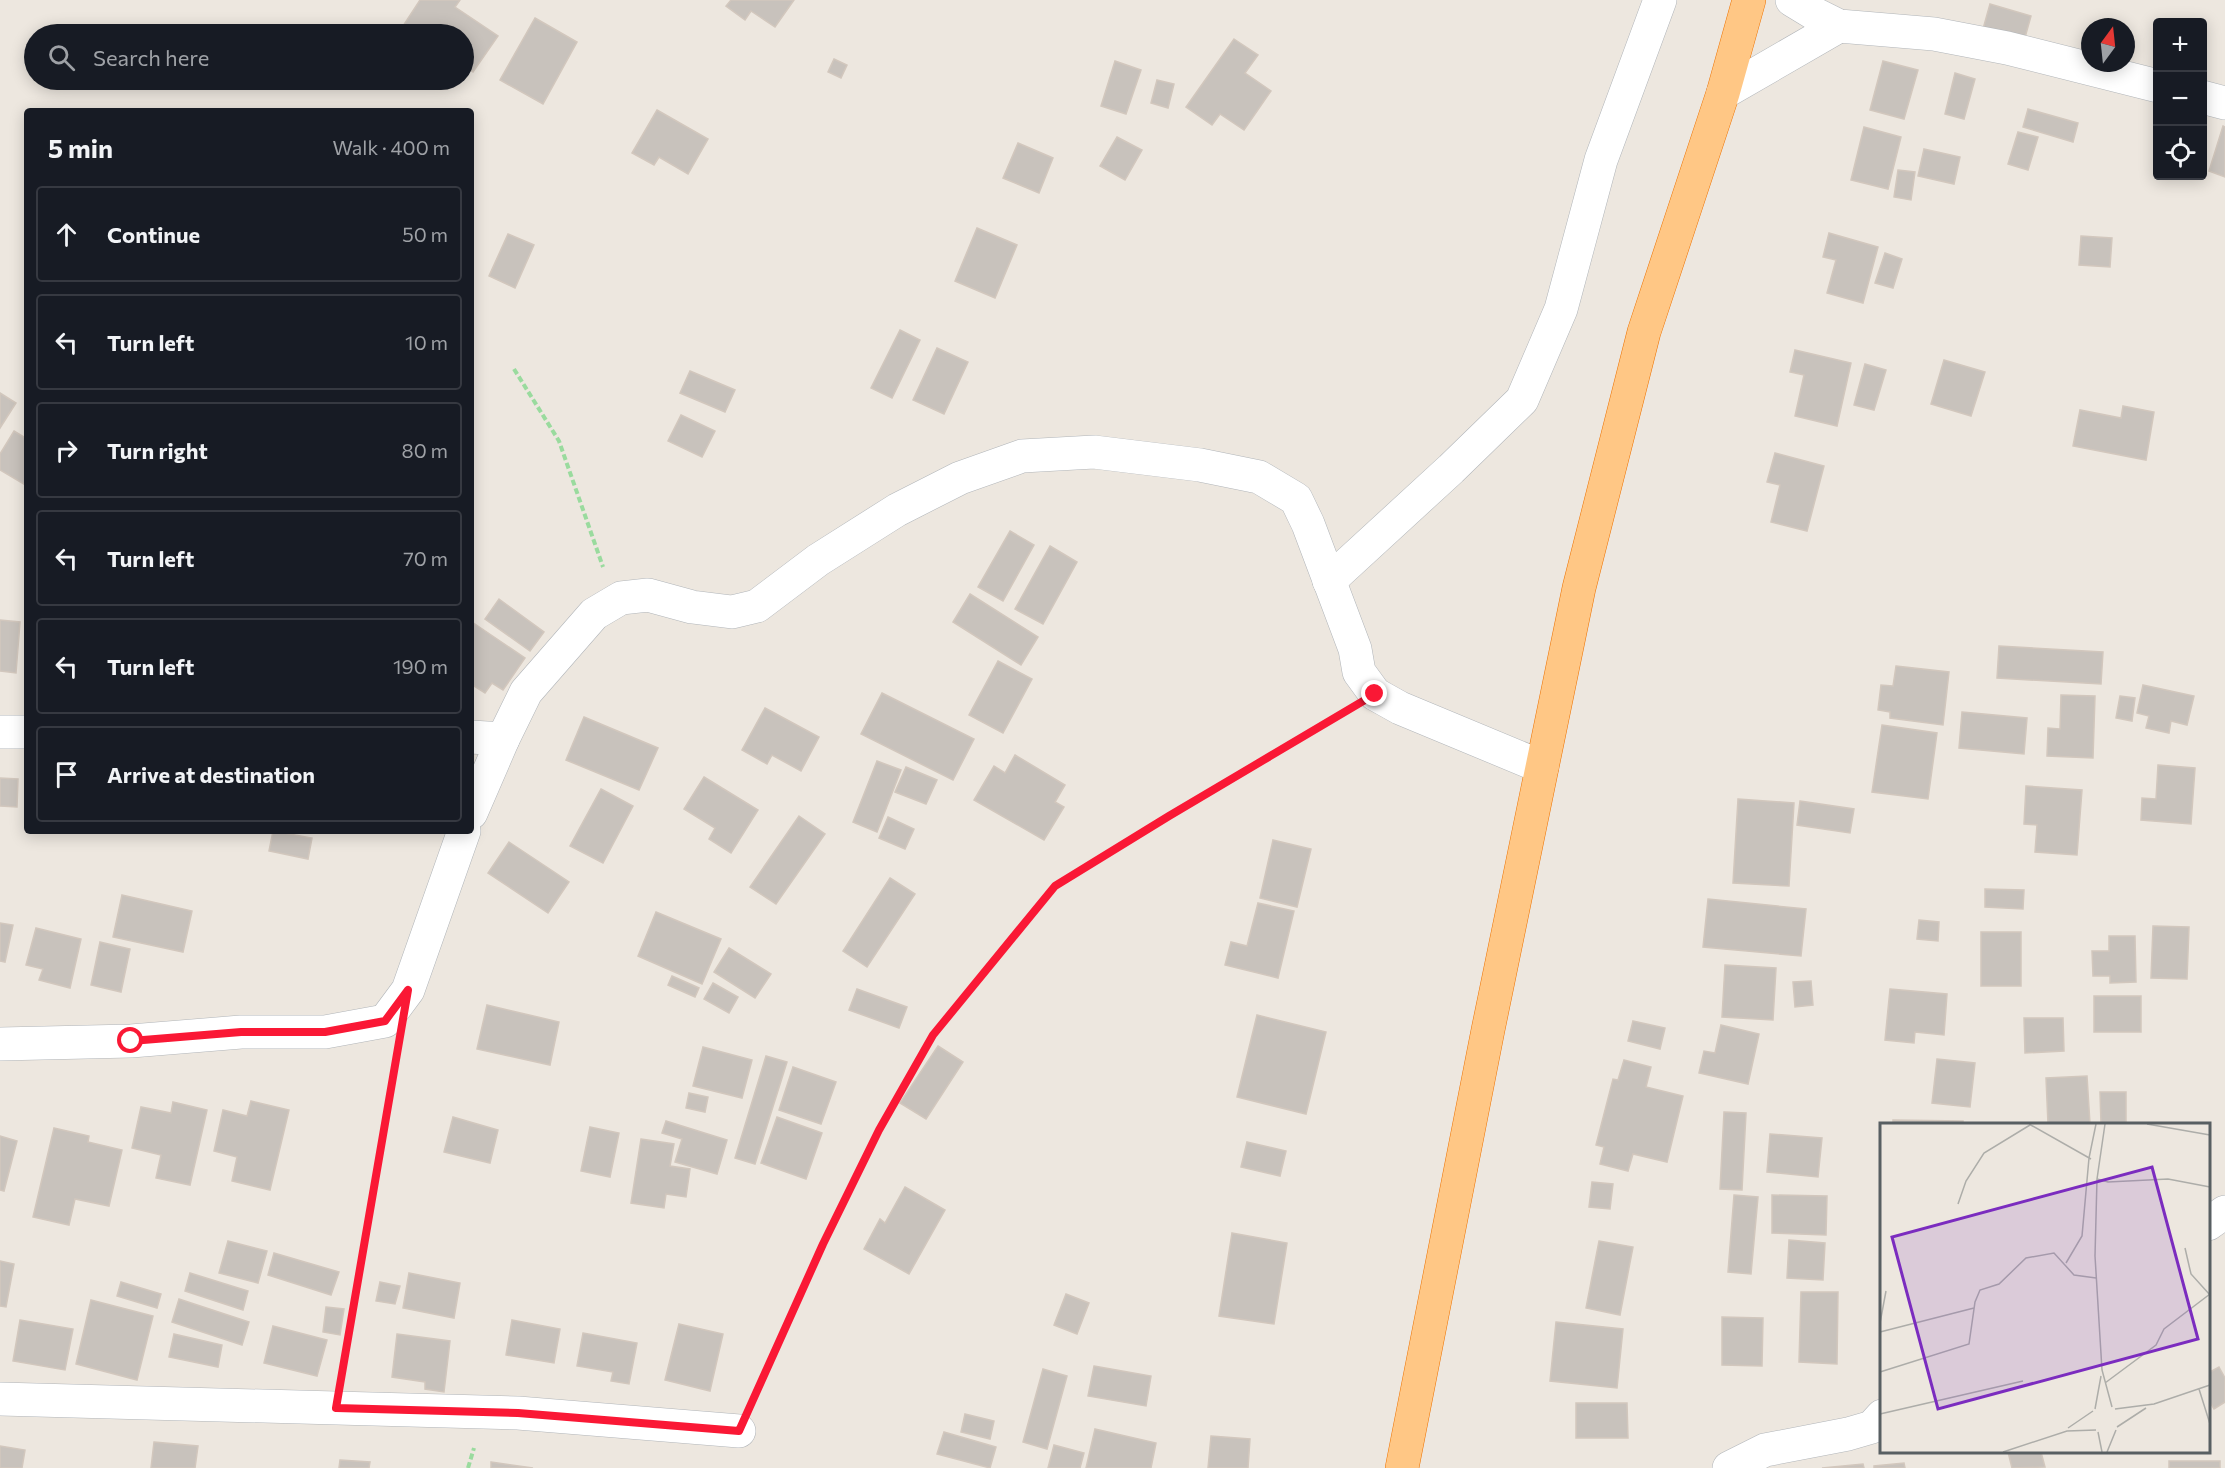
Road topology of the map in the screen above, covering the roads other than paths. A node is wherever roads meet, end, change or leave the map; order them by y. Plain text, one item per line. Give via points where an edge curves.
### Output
1 (1660, 0) edge
2 (1749, 0) edge
3 (1792, 0) edge
4 (1839, 26) junction
5 (2153, 85) edge
6 (1723, 93) junction
7 (2207, 98) edge
8 (2225, 103) edge
9 (1329, 581) junction
10 (0, 732) edge
11 (24, 732) edge
12 (487, 738) edge
13 (1542, 767) junction
14 (474, 799) edge
15 (463, 834) edge
16 (0, 1044) edge
17 (2225, 1212) edge
18 (2210, 1223) edge
19 (0, 1399) edge
20 (1880, 1417) edge
21 (739, 1431) road end
22 (1401, 1468) edge
23 (1730, 1468) edge

1 - 9 street via 1601,160 1561,309 1522,400
2 - 6 highway
3 - 4 street
4 - 5 street via 1934,34
4 - 6 street
6 - 13 highway via 1644,332 1579,588
7 - 8 street
9 - 12 street via 1296,499 1259,477 1200,465 1094,452 1022,456 960,478 897,510 818,560 757,606 732,612 648,596 621,598 594,614
9 - 13 street via 1355,650 1359,672 1375,694
10 - 11 street
12 - 14 street
13 - 22 highway
15 - 16 street via 408,990 385,1021 325,1032 241,1032 131,1041
17 - 18 street
19 - 21 street via 518,1413
20 - 23 street via 1872,1427 1765,1450

